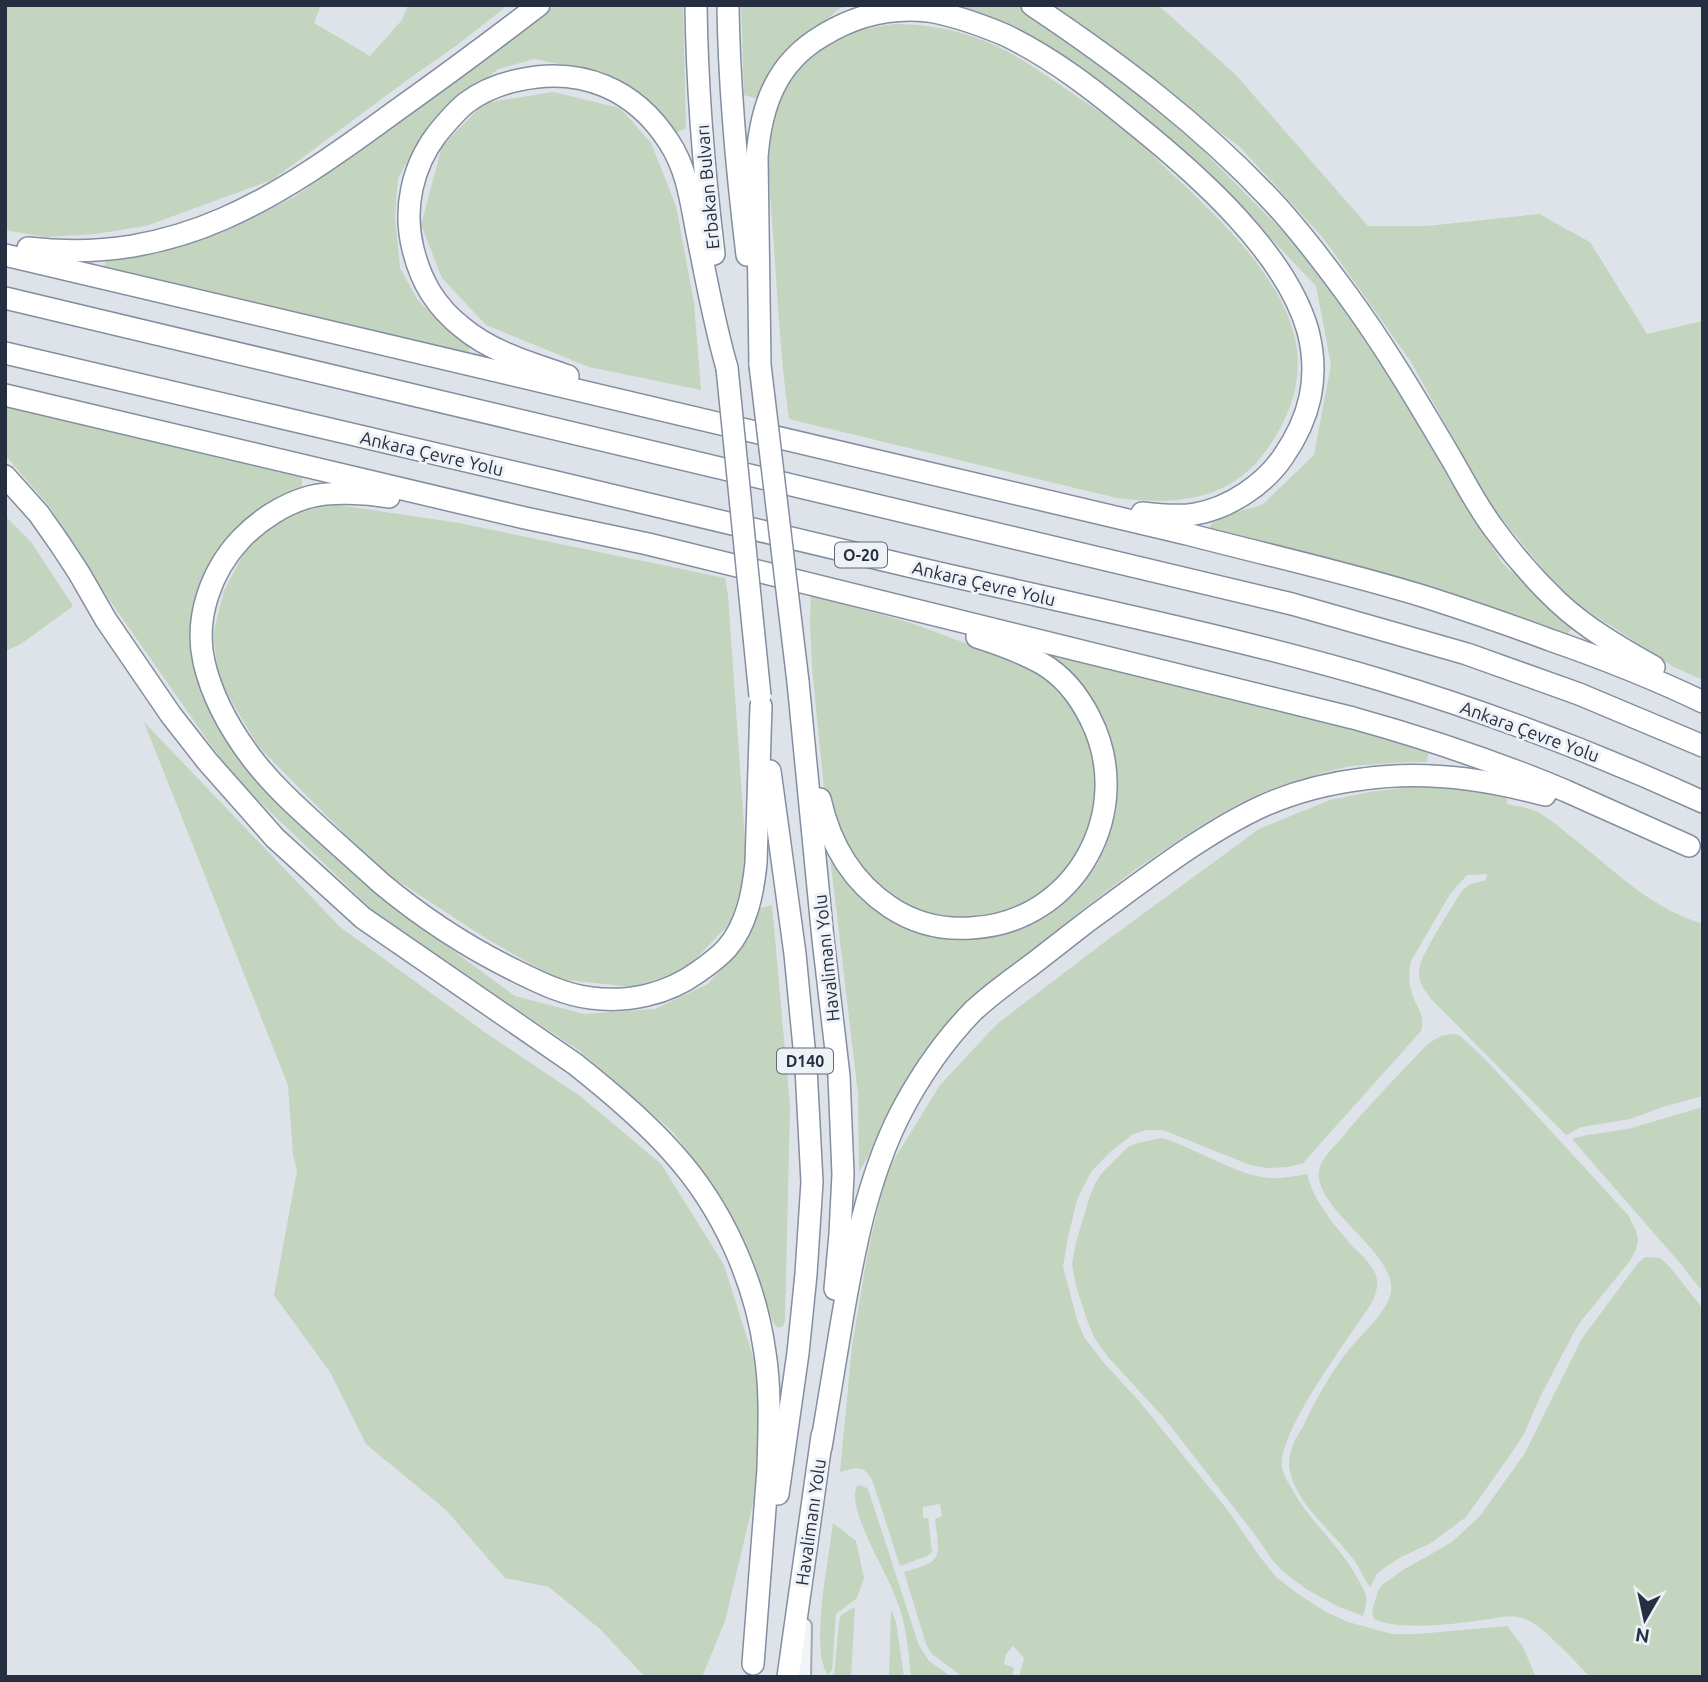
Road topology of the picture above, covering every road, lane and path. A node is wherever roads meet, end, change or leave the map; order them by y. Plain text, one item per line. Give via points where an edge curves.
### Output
1 (539, 5) edge
2 (696, 5) edge
3 (728, 5) edge
4 (1032, 5) edge
5 (5, 245) edge
6 (5, 255) edge
7 (5, 298) edge
8 (5, 352) edge
9 (760, 365) junction
10 (727, 368) junction
11 (5, 395) edge
12 (830, 450) junction
13 (5, 477) edge
14 (997, 489) junction
15 (648, 544) junction
16 (812, 584) junction
17 (1703, 692) edge
18 (760, 701) junction
19 (1703, 702) edge
20 (802, 718) junction
21 (1703, 746) edge
22 (1703, 802) edge
23 (1696, 849) edge
24 (821, 1447) junction
25 (804, 1567) junction
26 (752, 1670) edge
27 (788, 1677) edge
28 (803, 1677) edge

1 - 5 highway via 338,153 236,214 141,245 69,251
2 - 10 highway, Erbakan Bulvarı via 700,109
3 - 9 highway, Erbakan Bulvarı via 732,107
4 - 17 highway via 1149,88 1274,203 1369,325 1493,529 1534,578 1584,624
6 - 12 highway
7 - 21 highway via 1292,604 1481,659
8 - 22 highway, Ankara Çevre Yolu / O-20 via 1293,656 1497,718
9 - 14 highway via 757,157 766,104 781,74 831,30 895,10 948,15 1006,36 1066,70 1112,105 1240,221 1292,292 1308,332 1313,373 1305,418 1277,466 1249,490 1214,508 1196,514 1151,514
9 - 20 highway, Havalimanı Yolu / D140, bridge
10 - 12 highway via 684,174 673,147 646,113 603,85 559,75 492,87 453,114 422,156 409,208 416,262 446,314 481,341 522,360
10 - 18 highway, Havalimanı Yolu, bridge
11 - 15 highway
12 - 14 highway
13 - 26 highway via 39,514 172,715 275,838 363,918 598,1082 672,1151 711,1204 733,1243 757,1311 768,1385 768,1469
14 - 19 highway via 1426,598 1602,659
15 - 16 highway
15 - 18 highway via 382,495 309,497 266,517 223,561 204,610 204,662 216,700 264,773 383,884 494,961 538,983 592,999 628,999 679,984 713,960 736,934 751,897 757,863
16 - 20 highway via 998,644 1042,663 1057,675 1088,713 1104,756 1106,799 1096,841 1054,897 1018,919 961,929 911,918 867,890 842,858 823,811
16 - 23 highway via 1406,733 1564,791
18 - 26 highway, Havalimanı Yolu / D140 via 795,954 812,1182 798,1353
20 - 24 highway, Havalimanı Yolu / D140 via 838,1063 843,1174
23 - 24 highway via 1568,801 1525,790 1466,778 1388,776 1338,783 1268,804 1223,827 1159,870 974,1011 913,1091 867,1198
24 - 25 highway, Havalimanı Yolu / D140
25 - 27 highway, Havalimanı Yolu / D140
25 - 28 street

